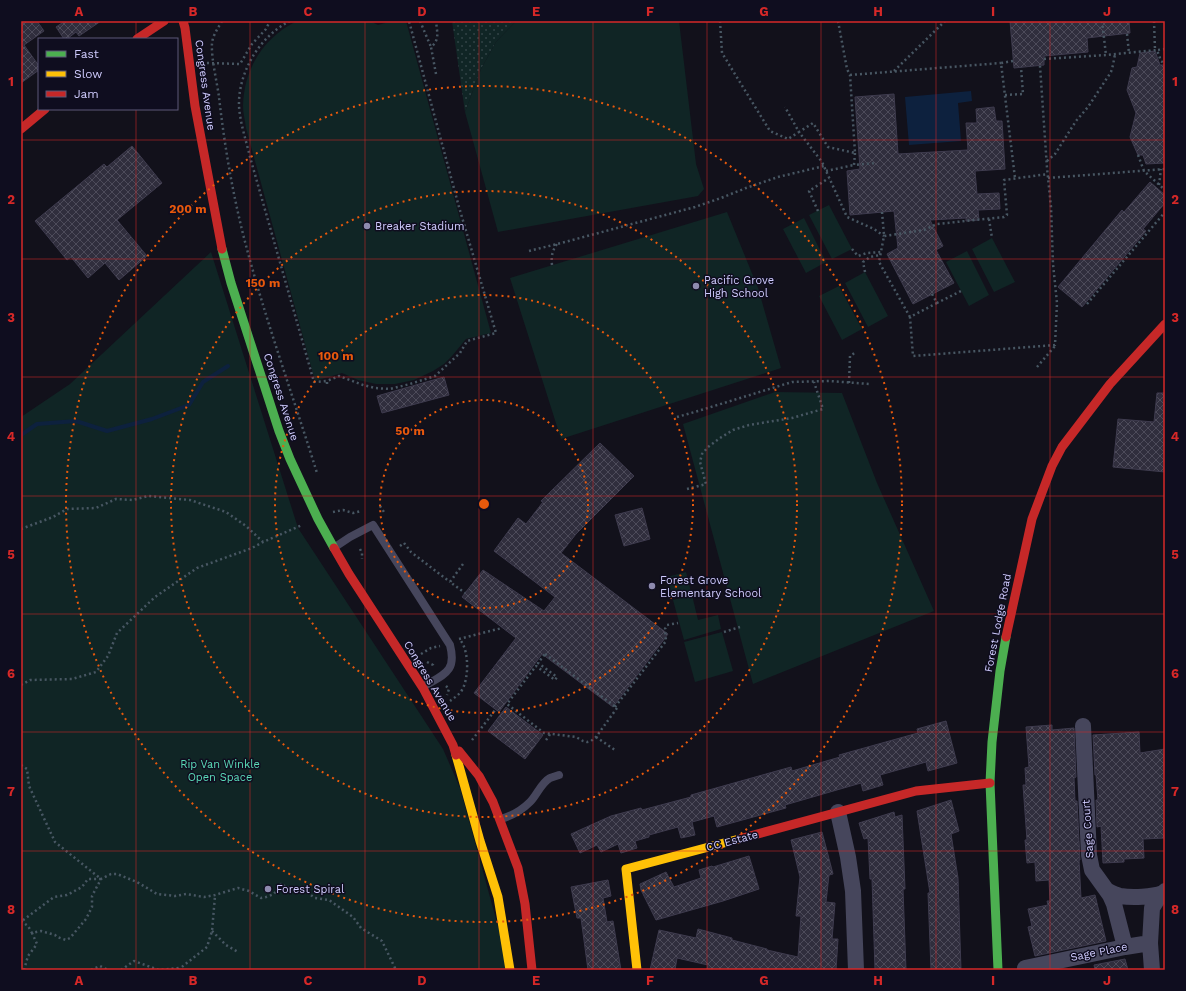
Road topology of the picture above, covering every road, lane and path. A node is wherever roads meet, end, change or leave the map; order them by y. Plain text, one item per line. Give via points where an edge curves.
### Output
1 (164, 21) edge
2 (183, 21) edge
3 (222, 21) edge
4 (270, 21) edge
5 (290, 21) edge
6 (409, 21) edge
7 (420, 21) edge
8 (436, 21) edge
9 (720, 21) edge
10 (838, 21) edge
11 (945, 21) edge
12 (1102, 21) edge
13 (1154, 21) edge
14 (1127, 34) dead end
15 (138, 38) edge
16 (431, 47) junction
17 (1165, 49) edge
18 (1156, 50) junction
19 (1129, 53) junction
20 (1115, 54) junction
21 (1106, 55) junction
22 (1044, 59) dead end
23 (1013, 62) dead end
24 (214, 63) junction
25 (1001, 63) junction
26 (1165, 64) edge
27 (1040, 66) dead end
28 (1022, 67) dead end
29 (893, 72) junction
30 (436, 74) dead end
31 (850, 75) junction
32 (1005, 95) junction
33 (785, 107) dead end
34 (44, 110) edge
35 (21, 129) edge
36 (799, 132) junction
37 (855, 153) junction
38 (1138, 155) dead end
39 (1047, 161) junction
40 (876, 163) dead end
41 (854, 165) junction
42 (824, 166) junction
43 (1161, 169) junction
44 (1165, 169) edge
45 (826, 171) junction
46 (1144, 171) junction
47 (1048, 174) junction
48 (829, 178) junction
49 (1014, 178) junction
50 (1048, 178) junction
51 (1158, 185) junction
52 (1165, 190) edge
53 (818, 211) dead end
54 (882, 212) dead end
55 (1165, 212) edge
56 (989, 219) junction
57 (884, 236) junction
58 (992, 238) dead end
59 (557, 244) junction
60 (852, 249) dead end
61 (529, 251) dead end
62 (881, 252) junction
63 (880, 255) junction
64 (552, 265) dead end
65 (865, 272) dead end
66 (961, 291) dead end
67 (932, 294) dead end
68 (937, 303) junction
69 (1087, 304) dead end
70 (910, 318) junction
71 (1165, 324) edge
72 (1055, 345) junction
73 (856, 352) dead end
74 (1037, 367) dead end
75 (814, 382) junction
76 (848, 383) junction
77 (869, 384) dead end
78 (677, 416) dead end
79 (318, 474) dead end
80 (688, 489) dead end
81 (380, 506) dead end
82 (361, 511) dead end
83 (384, 512) dead end
84 (335, 516) dead end
85 (318, 518) junction
86 (21, 529) edge
87 (263, 542) junction
88 (400, 546) dead end
89 (334, 547) junction
90 (463, 564) dead end
91 (450, 582) junction
92 (465, 593) dead end
93 (678, 623) dead end
94 (740, 627) dead end
95 (502, 628) dead end
96 (724, 632) dead end
97 (460, 639) dead end
98 (440, 646) dead end
99 (422, 654) dead end
100 (21, 685) edge
101 (423, 688) junction
102 (615, 707) junction
103 (496, 709) dead end
104 (1083, 726) dead end
105 (550, 734) junction
106 (596, 736) junction
107 (546, 740) dead end
108 (471, 742) dead end
109 (453, 745) junction
110 (615, 750) dead end
111 (21, 765) edge
112 (559, 775) dead end
113 (990, 783) junction
114 (838, 812) junction
115 (500, 820) junction
116 (101, 879) junction
117 (1108, 891) junction
118 (1164, 892) edge
119 (215, 895) junction
120 (21, 921) edge
121 (212, 931) junction
122 (32, 933) junction
123 (1150, 943) junction
124 (1126, 947) junction
125 (238, 952) dead end
126 (181, 968) junction
127 (1025, 968) dead end
128 (24, 970) edge
129 (91, 970) edge
130 (108, 970) edge
131 (121, 970) edge
132 (178, 970) edge
133 (396, 970) edge
134 (510, 970) edge
135 (532, 970) edge
136 (637, 970) edge
137 (856, 970) edge
138 (998, 970) edge
139 (1152, 970) edge

1 - 15 street
2 - 85 street, Congress Avenue via 196,113 222,249 279,431
3 - 24 path via 212,44
4 - 24 path via 240,64
5 - 6 path via 272,32 260,46 243,77 239,106 250,157 314,382 327,382 339,376 364,385 390,389 435,376 460,353 467,341 496,333
7 - 16 path
8 - 16 path via 438,38 436,44
9 - 36 path via 722,53 770,131 788,139
10 - 31 path via 846,69
11 - 29 path
12 - 21 path
13 - 18 path
14 - 19 path
16 - 30 path
17 - 18 path
18 - 19 path
18 - 26 path
19 - 20 path
20 - 21 path
20 - 39 path via 1111,72 1055,154
21 - 22 path
23 - 25 path
24 - 79 path via 226,153 248,252 282,367
25 - 29 path
25 - 32 path
27 - 39 path
28 - 32 path via 1023,94
29 - 31 path
31 - 37 path
32 - 49 path
33 - 36 path
34 - 35 street
36 - 37 path via 813,123 828,147
36 - 42 path
37 - 41 path
38 - 46 path
39 - 47 path
40 - 41 path
41 - 45 path
42 - 45 path
42 - 59 path via 772,179 695,207
43 - 44 path
43 - 46 path
43 - 51 path
45 - 48 path
46 - 50 path
46 - 51 path
47 - 49 path
47 - 50 path
48 - 53 path via 809,191
48 - 57 path via 847,217
49 - 56 path via 1004,180 1007,215
50 - 72 path via 1057,304
51 - 52 path
54 - 57 path
55 - 69 path
56 - 57 path via 937,224 924,230
56 - 58 path
57 - 62 path
59 - 61 path
59 - 64 path via 551,257
60 - 62 path via 858,256
62 - 63 path
63 - 65 path via 863,262
63 - 70 path via 879,262
66 - 68 path
67 - 68 path
68 - 70 path
70 - 72 path via 913,356
71 - 113 street, Forest Lodge Road via 1110,384 1062,447 1052,466 1032,519 1005,641 992,742
72 - 74 path
73 - 76 path via 850,356
75 - 76 path
75 - 78 path via 792,382
75 - 80 path via 823,409 733,430 702,454 700,462 706,484
76 - 77 path
81 - 83 path
82 - 84 path via 353,513 336,510 332,512
85 - 87 path
85 - 89 street, Congress Avenue
86 - 87 path via 54,517 67,509 96,508 116,499 133,500 148,496 190,500 226,512
87 - 100 path via 197,568 155,597 116,633 108,656 96,672 72,679 30,680
88 - 91 path via 404,543 411,552
89 - 101 street, Congress Avenue
89 - 101 lane via 373,526 450,645 453,655 448,671
90 - 91 path
91 - 92 path
93 - 102 path via 667,625 666,641
94 - 96 path
95 - 97 path
98 - 99 path
101 - 109 street, Congress Avenue
102 - 105 path via 545,654 538,663 557,677 555,680 536,666 507,704 544,733
102 - 106 path via 617,708
103 - 108 path
104 - 117 street, Sage Court via 1088,855 1092,870
105 - 106 path via 576,737 587,742
105 - 107 path
106 - 110 path
109 - 115 street, Congress Avenue via 479,776
109 - 134 street, Congress Avenue via 498,897
111 - 116 path via 27,769 29,786 55,842
112 - 115 lane via 545,782 530,802 516,813
113 - 114 street, CC Estate via 916,791
113 - 138 street, Forest Lodge Road
114 - 136 street, CC Estate via 626,869
114 - 137 street via 853,891
115 - 135 street, Congress Avenue via 518,868 525,904
116 - 119 path via 116,874 137,882 156,894 204,897
116 - 120 path via 88,879 82,887 67,895 54,897
116 - 122 path via 92,896 92,907 86,919 70,938 57,938 41,931
117 - 118 street via 1121,896 1156,895
117 - 124 street, Sage Court
118 - 123 street via 1152,908
119 - 121 path
119 - 133 path via 238,888 261,898 274,894 280,884 283,884 285,887 305,891 315,898 329,900 353,917 361,928 382,940
120 - 122 path
121 - 125 path via 226,945
121 - 126 path via 206,947
122 - 128 path via 37,944 28,956
123 - 124 street, Sage Place
123 - 139 street
124 - 127 street, Sage Place
126 - 131 path via 159,970 134,961
126 - 132 path
129 - 130 path via 100,966

